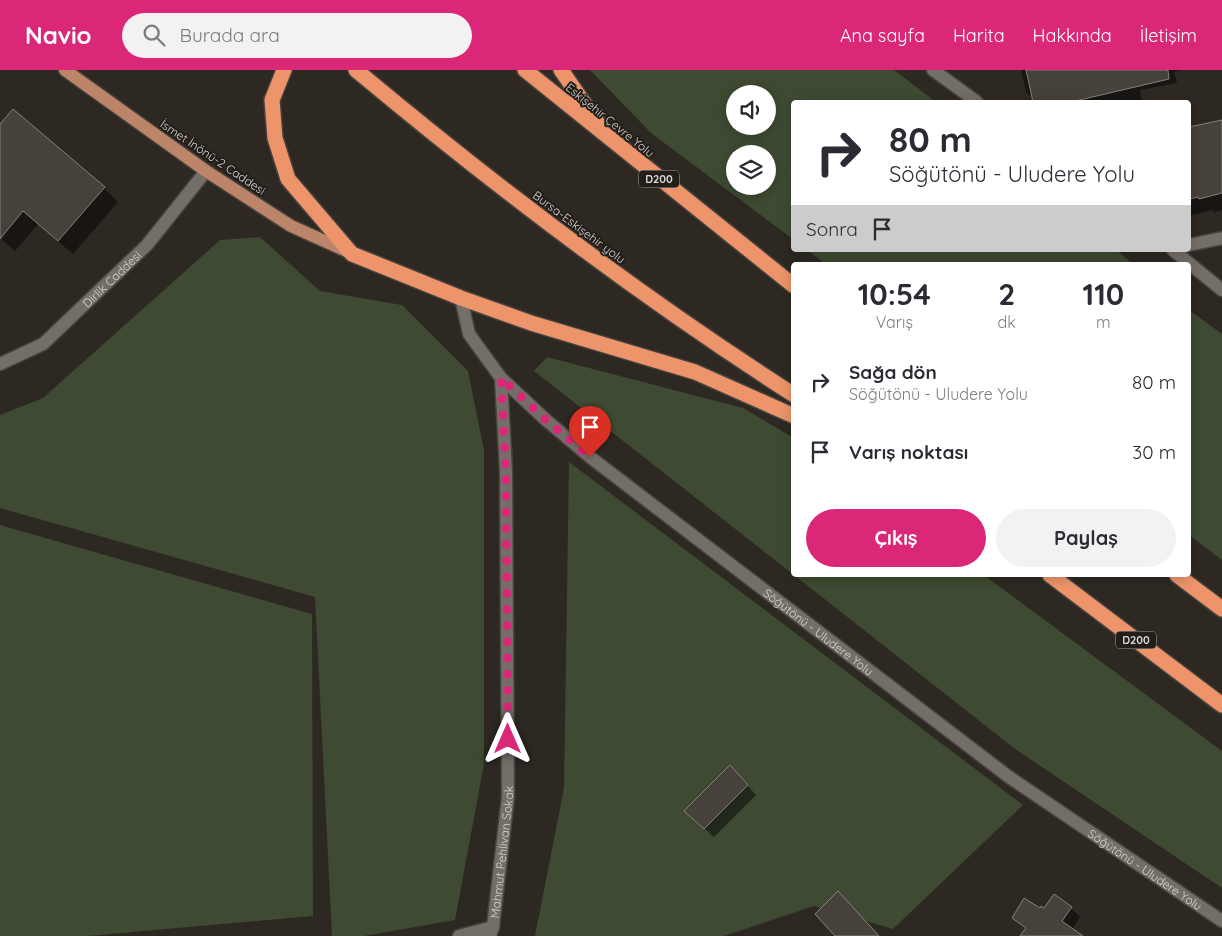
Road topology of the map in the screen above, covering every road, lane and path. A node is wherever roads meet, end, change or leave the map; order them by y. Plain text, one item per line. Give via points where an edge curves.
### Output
1 (65, 70) edge
2 (284, 70) edge
3 (356, 70) edge
4 (525, 70) edge
5 (561, 70) edge
6 (933, 70) edge
7 (974, 100) edge
8 (608, 138) junction
9 (206, 171) junction
10 (1222, 238) edge
11 (1191, 246) edge
12 (1175, 252) edge
13 (352, 254) junction
14 (1188, 262) edge
15 (1191, 265) edge
16 (791, 284) edge
17 (1222, 290) edge
18 (461, 298) junction
19 (0, 364) edge
20 (501, 378) junction
21 (791, 393) edge
22 (791, 415) edge
23 (1053, 577) edge
24 (1180, 577) edge
25 (1222, 609) edge
26 (1222, 705) edge
27 (1222, 921) edge
28 (491, 931) edge
29 (459, 936) edge

1 - 9 main road, İsmet İnönü-2 Caddesi
2 - 13 highway via 272,100 274,138 288,179
3 - 21 highway, Bursa-Eskişehir yolu via 578,246 728,353
4 - 8 highway, Eskişehir Çevre Yolu / D200
5 - 8 highway
6 - 7 street
8 - 16 highway, Eskişehir Çevre Yolu / D200
9 - 13 main road, İsmet İnönü-2 Caddesi via 291,226
9 - 19 street, Dirlik Caddesi via 147,245 43,344
10 - 11 street
12 - 14 street
13 - 18 highway
15 - 17 street
18 - 20 street, Söğütönü - Uludere Yolu via 469,334
18 - 22 highway via 550,329 696,372
20 - 27 street, Söğütönü - Uludere Yolu via 590,457 1001,770
20 - 28 street, Mahmut Pehlivan Sokak via 506,471 508,797
23 - 26 highway, D200
24 - 25 highway
28 - 29 street

